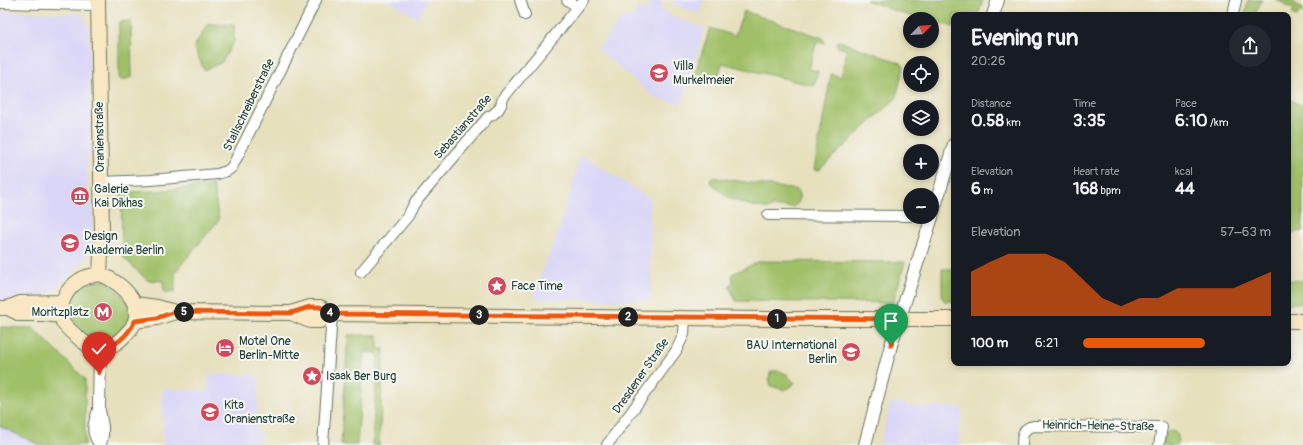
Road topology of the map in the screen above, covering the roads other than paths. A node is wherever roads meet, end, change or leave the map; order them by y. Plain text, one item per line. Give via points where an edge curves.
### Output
1 (316, 0) edge
2 (520, 0) edge
3 (567, 0) edge
4 (998, 0) edge
5 (1236, 0) edge
6 (98, 2) edge
7 (0, 3) edge
8 (581, 4) edge
9 (994, 12) edge
10 (1234, 12) edge
11 (526, 15) dead end
12 (951, 153) edge
13 (101, 182) junction
14 (939, 188) edge
15 (768, 215) dead end
16 (903, 216) edge
17 (927, 224) edge
18 (361, 272) dead end
19 (100, 274) junction
20 (62, 302) junction
21 (135, 304) junction
22 (4, 308) edge
23 (174, 312) junction
24 (332, 314) junction
25 (61, 316) junction
26 (684, 317) junction
27 (899, 319) junction
28 (951, 319) edge
29 (135, 321) junction
30 (1291, 321) edge
31 (1303, 322) edge
32 (100, 350) junction
33 (99, 445) edge
34 (323, 445) edge
35 (607, 445) edge
36 (865, 445) edge
37 (1022, 445) edge
38 (1159, 445) edge

1 - 13 street, Stallschreiberstraße via 232,166 227,171 151,180
2 - 11 street
3 - 8 street
4 - 9 street
5 - 10 street
6 - 7 street
6 - 13 main road, Oranienstraße
8 - 18 street, Sebastianstraße via 503,98 501,107 488,117 414,204 408,216
12 - 14 street
13 - 19 main road, Oranienstraße
15 - 16 street
17 - 27 street
19 - 20 main road via 79,281
19 - 21 main road via 119,284
20 - 22 main road via 20,303
20 - 25 main road
21 - 23 main road via 157,306
21 - 29 main road
22 - 25 main road via 20,314
23 - 24 main road via 291,313 310,321 320,321
23 - 29 main road via 157,318
24 - 26 main road
24 - 34 street
25 - 32 main road via 62,321 80,340
26 - 27 main road
26 - 35 street, Dresdener Straße via 684,334 676,350
27 - 28 main road
27 - 36 street
29 - 32 main road via 131,330 116,343
30 - 31 main road
32 - 33 street via 99,410 102,434
37 - 38 street, Heinrich-Heine-Straße via 1023,433 1028,427 1034,426 1162,427

